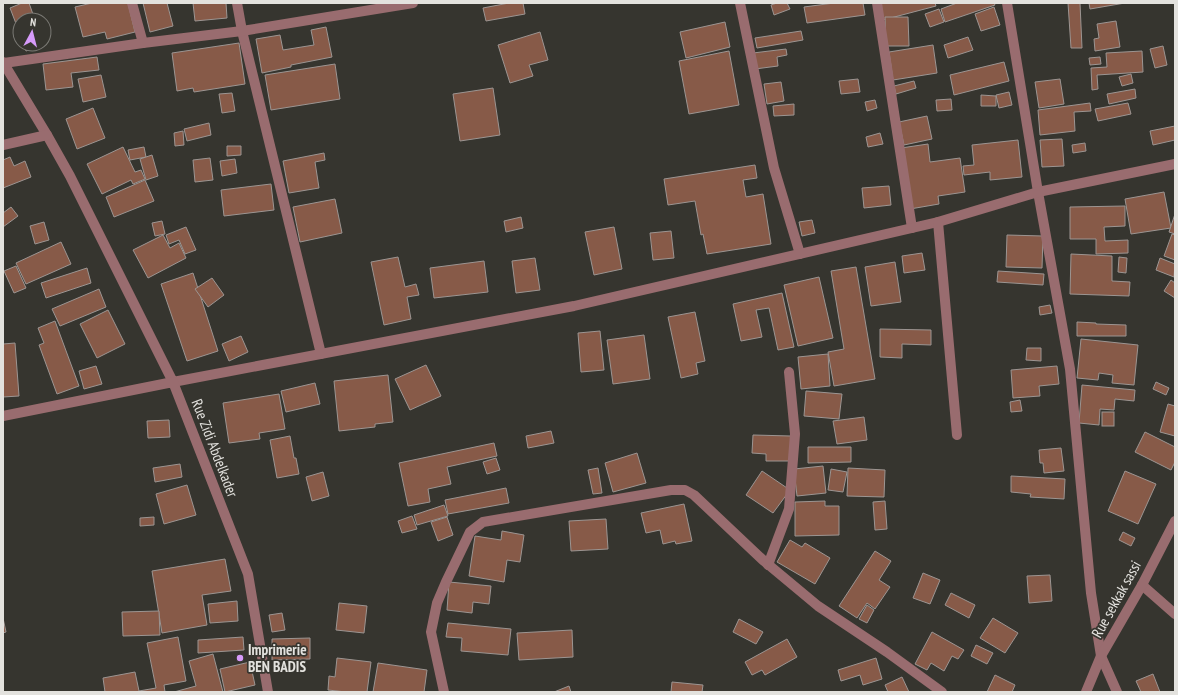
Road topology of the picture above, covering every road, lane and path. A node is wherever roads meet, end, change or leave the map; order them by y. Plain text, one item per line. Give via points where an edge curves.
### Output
1 (132, 3) edge
2 (237, 3) edge
3 (413, 3) edge
4 (740, 3) edge
5 (877, 3) edge
6 (1007, 3) edge
7 (363, 7) edge
8 (242, 31) junction
9 (143, 43) junction
10 (3, 63) edge
11 (47, 135) junction
12 (3, 145) edge
13 (1175, 164) edge
14 (1038, 192) junction
15 (938, 222) junction
16 (912, 228) junction
17 (800, 254) junction
18 (321, 354) junction
19 (789, 372) dead end
20 (173, 382) junction
21 (3, 416) edge
22 (957, 435) dead end
23 (1175, 521) edge
24 (768, 565) junction
25 (1142, 585) junction
26 (1175, 614) edge
27 (1101, 656) junction
28 (268, 692) edge
29 (444, 692) edge
30 (942, 692) edge
31 (1086, 692) edge
32 (1117, 692) edge

1 - 9 street
2 - 8 street
3 - 7 street
4 - 17 street via 774,168
5 - 16 street
6 - 14 street
7 - 8 street
8 - 9 street
8 - 18 street
9 - 10 street
10 - 11 street, Rue Zidi Abdelkader
11 - 12 street
11 - 20 street, Rue Zidi Abdelkader
13 - 14 street
14 - 15 street
14 - 27 street via 1070,369 1091,593
15 - 16 street
15 - 22 street
16 - 17 street
17 - 18 street via 574,306
18 - 20 street
19 - 24 street via 795,434 789,509
20 - 21 street
20 - 28 street, Rue Zidi Abdelkader via 248,574
23 - 25 street, Rue sekkak sassi
24 - 29 street via 694,495 685,490 671,490 483,522 470,532 437,603 431,632
24 - 30 street via 818,606
25 - 26 street
25 - 27 street, Rue sekkak sassi
27 - 31 street, Rue sekkak sassi
27 - 32 street

